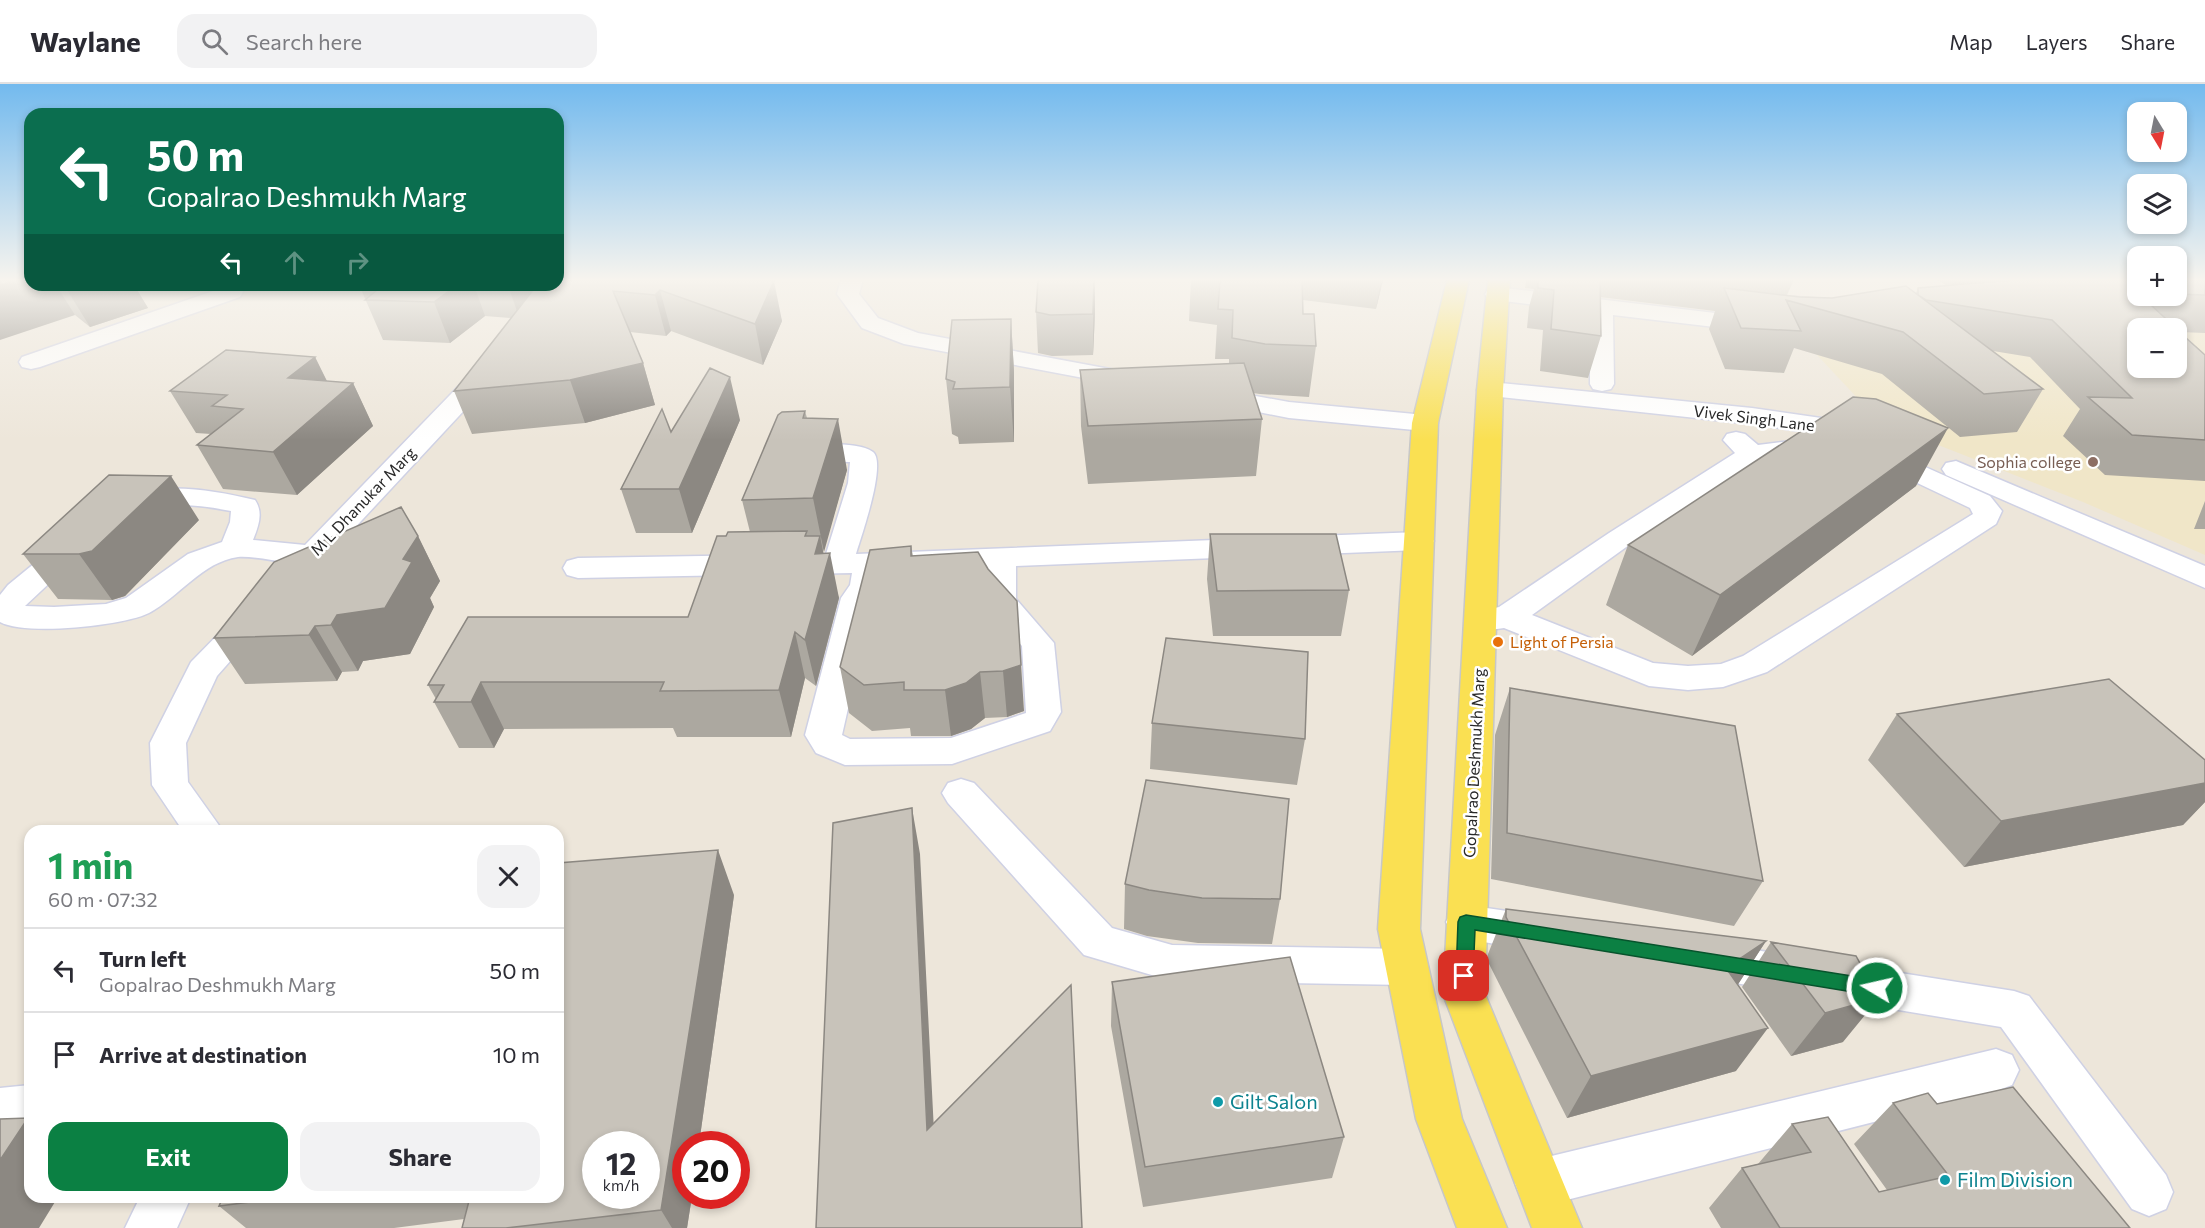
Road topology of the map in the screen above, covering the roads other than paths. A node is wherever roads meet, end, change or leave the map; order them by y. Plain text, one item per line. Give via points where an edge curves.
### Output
1 (113, 333) edge
2 (897, 333) edge
3 (1446, 333) edge
4 (1494, 333) edge
5 (1601, 333) edge
6 (508, 348) edge
7 (31, 362) dead end
8 (1148, 383) edge
9 (1602, 384) dead end
10 (1490, 390) junction
11 (1194, 392) edge
12 (1703, 412) junction
13 (1425, 423) junction
14 (1752, 454) junction
15 (775, 461) edge
16 (746, 534) edge
17 (1419, 541) junction
18 (235, 548) junction
19 (312, 555) junction
20 (1001, 559) junction
21 (853, 563) junction
22 (733, 566) junction
23 (578, 568) dead end
24 (2205, 578) edge
25 (1494, 618) junction
26 (961, 793) dead end
27 (200, 825) edge
28 (1466, 922) junction
29 (1584, 941) edge
30 (1666, 954) edge
31 (1407, 967) junction
32 (1996, 1070) dead end
33 (24, 1108) edge
34 (0, 1110) edge
35 (1539, 1183) junction
36 (2149, 1192) dead end
37 (164, 1203) edge
38 (150, 1228) edge
39 (1482, 1228) edge
40 (1557, 1228) edge

1 - 7 street
2 - 8 street
3 - 13 main road
4 - 10 main road, Gopalrao Deshmukh Marg
5 - 9 street
6 - 19 street, M L Dhanukar Marg
10 - 12 street, Vivek Singh Lane
10 - 25 main road, Gopalrao Deshmukh Marg
11 - 13 street via 1289,410
12 - 14 street
12 - 24 street, Vivek Singh Lane via 1876,434
13 - 17 main road
14 - 25 street
14 - 25 street via 1852,444 1971,497 1988,511 1986,518 1755,664 1723,675 1688,678 1648,674
15 - 21 street via 797,453 855,454 864,458
16 - 22 street
17 - 20 street
17 - 31 main road via 1399,929
18 - 18 street via 199,561 137,606 96,615 54,618 12,616 8,606 19,592 125,504 143,499 168,496 245,506 245,522
18 - 19 street
19 - 27 street, M L Dhanukar Marg via 203,670 168,743 170,785
20 - 21 street
20 - 21 street via 1000,599 1038,643 1044,712 1038,722 952,751 845,752 829,744 823,735 857,598 865,586
21 - 22 street
22 - 23 street
25 - 28 main road, Gopalrao Deshmukh Marg
26 - 31 street via 1100,942 1172,963
28 - 29 street
28 - 35 main road, Gopalrao Deshmukh Marg via 1464,994
30 - 36 street via 2014,1010
31 - 39 main road via 1439,1119
32 - 35 street
33 - 34 street
35 - 40 main road, Gopalrao Deshmukh Marg
37 - 38 street

